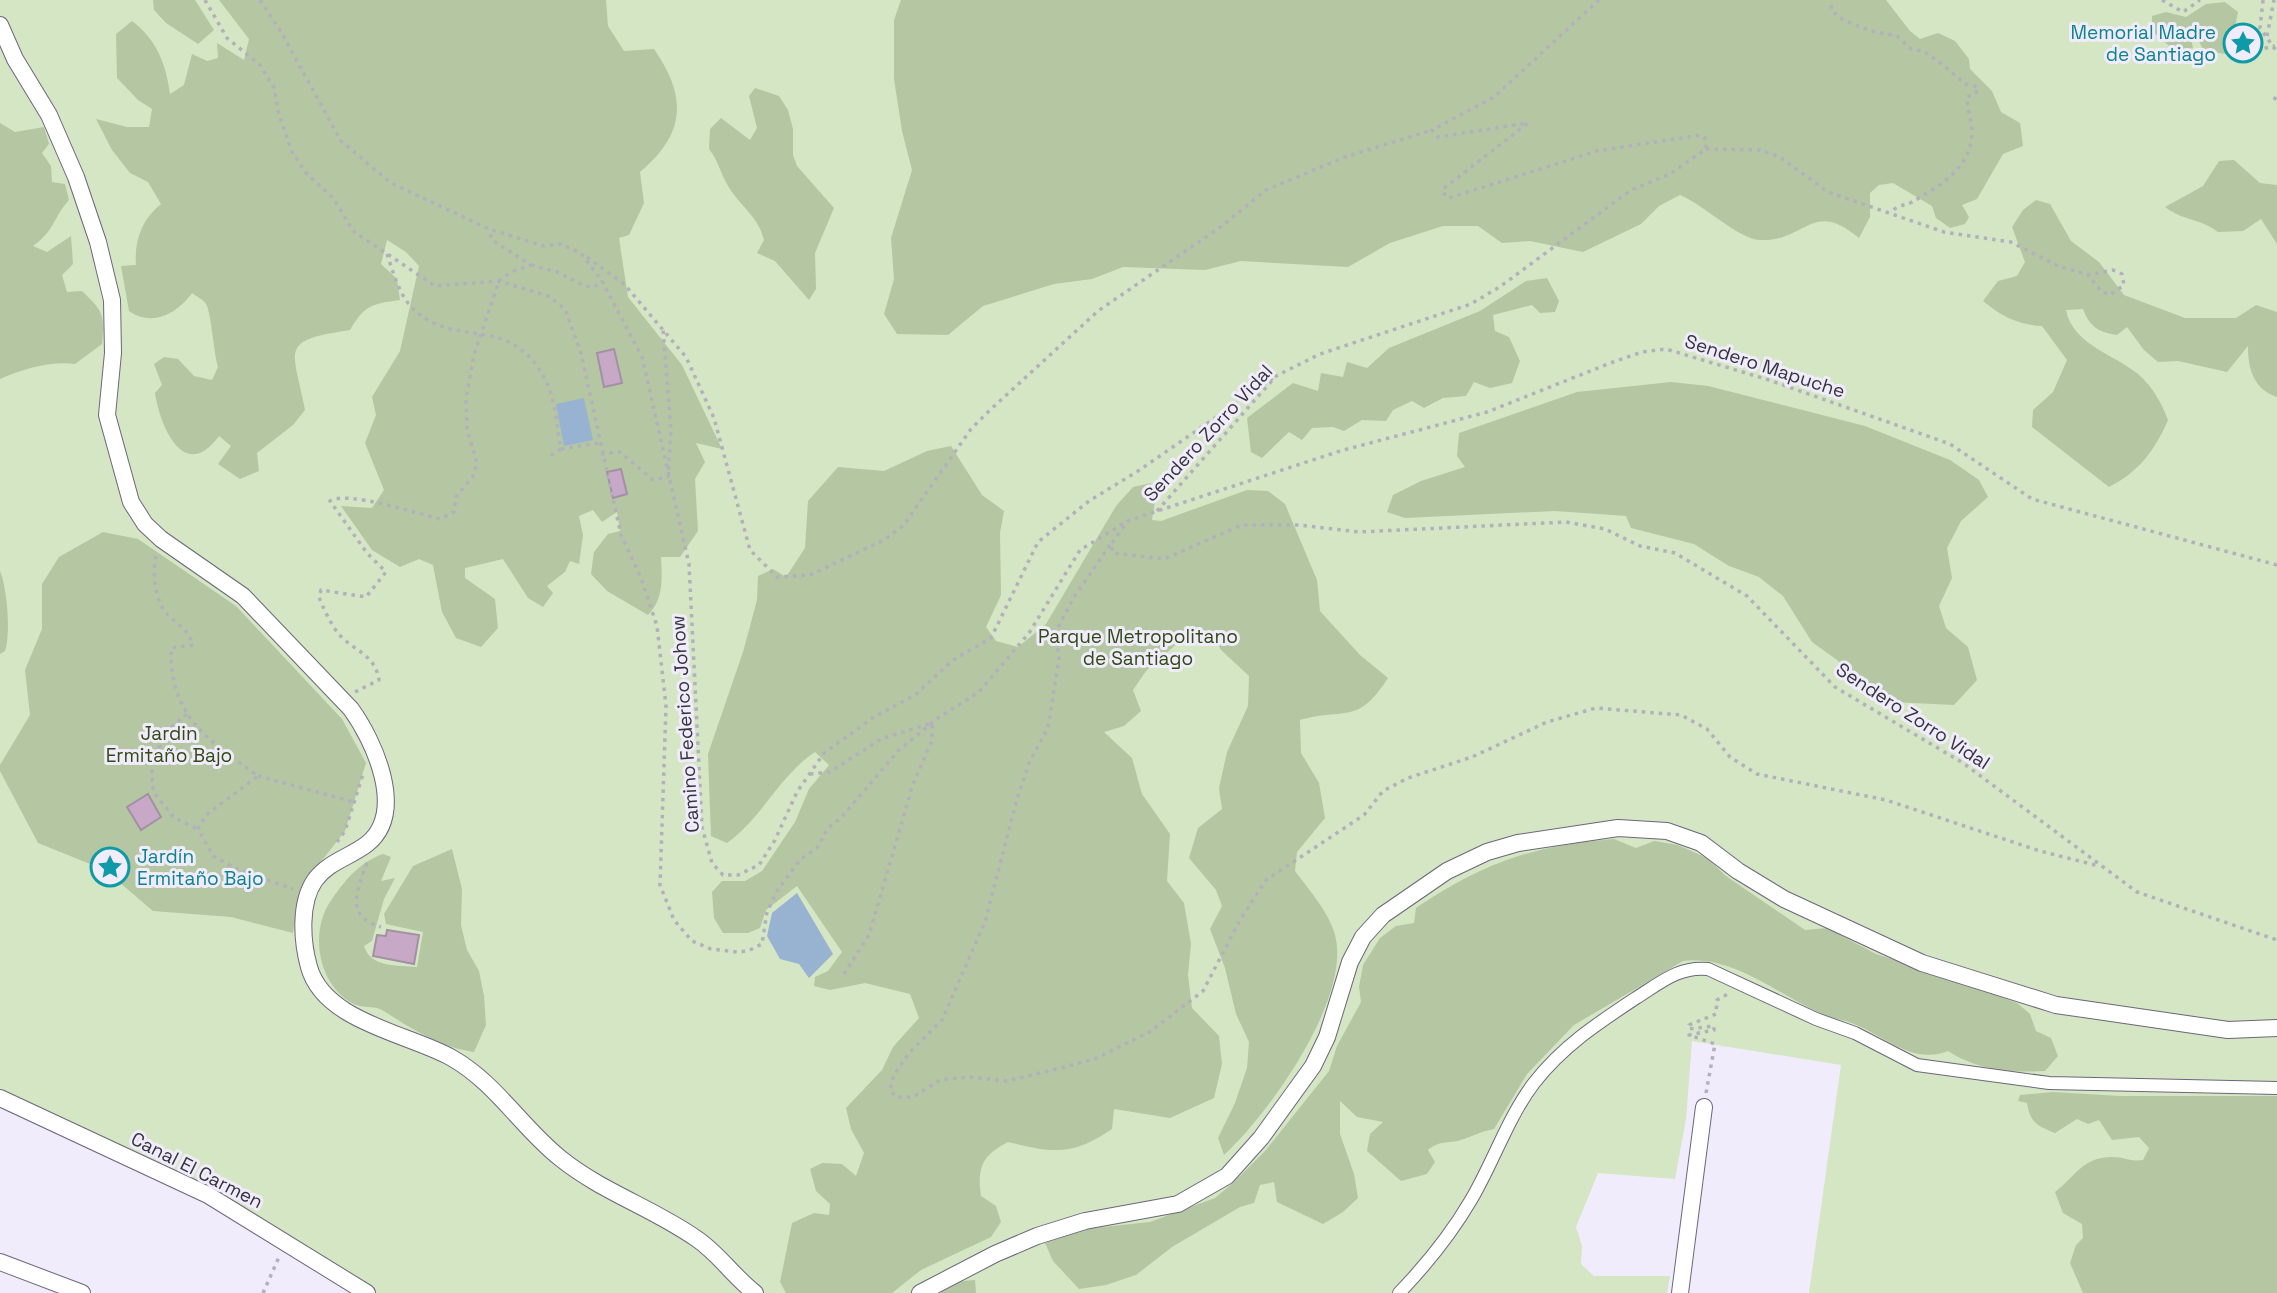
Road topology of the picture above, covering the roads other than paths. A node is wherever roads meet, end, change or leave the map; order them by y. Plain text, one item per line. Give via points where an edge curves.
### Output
1 (0, 24) edge
2 (2277, 1028) edge
3 (2277, 1088) edge
4 (0, 1098) edge
5 (1704, 1107) road end
6 (0, 1262) edge
7 (82, 1293) edge
8 (367, 1293) edge
9 (755, 1293) edge
10 (920, 1293) edge
11 (1399, 1293) edge
12 (1680, 1293) edge

1 - 9 street via 49,115 98,242 112,300 107,415 131,502 161,538 243,596 342,699 362,724 383,771 385,800 378,832 323,871 308,894 304,947 310,971 324,992 354,1016 428,1046 473,1072 559,1157 598,1185 696,1238
2 - 10 street via 2228,1031 2075,1008 1922,963 1784,899 1701,843 1667,831 1618,828 1518,843 1447,871 1382,915 1350,962 1313,1066 1227,1176 1178,1204 1037,1236
3 - 11 street via 2049,1083 1917,1065 1855,1033 1708,969 1693,967 1585,1032 1558,1055 1532,1085 1448,1235
4 - 8 street, Canal El Carmen via 208,1195
5 - 12 street
6 - 7 street

